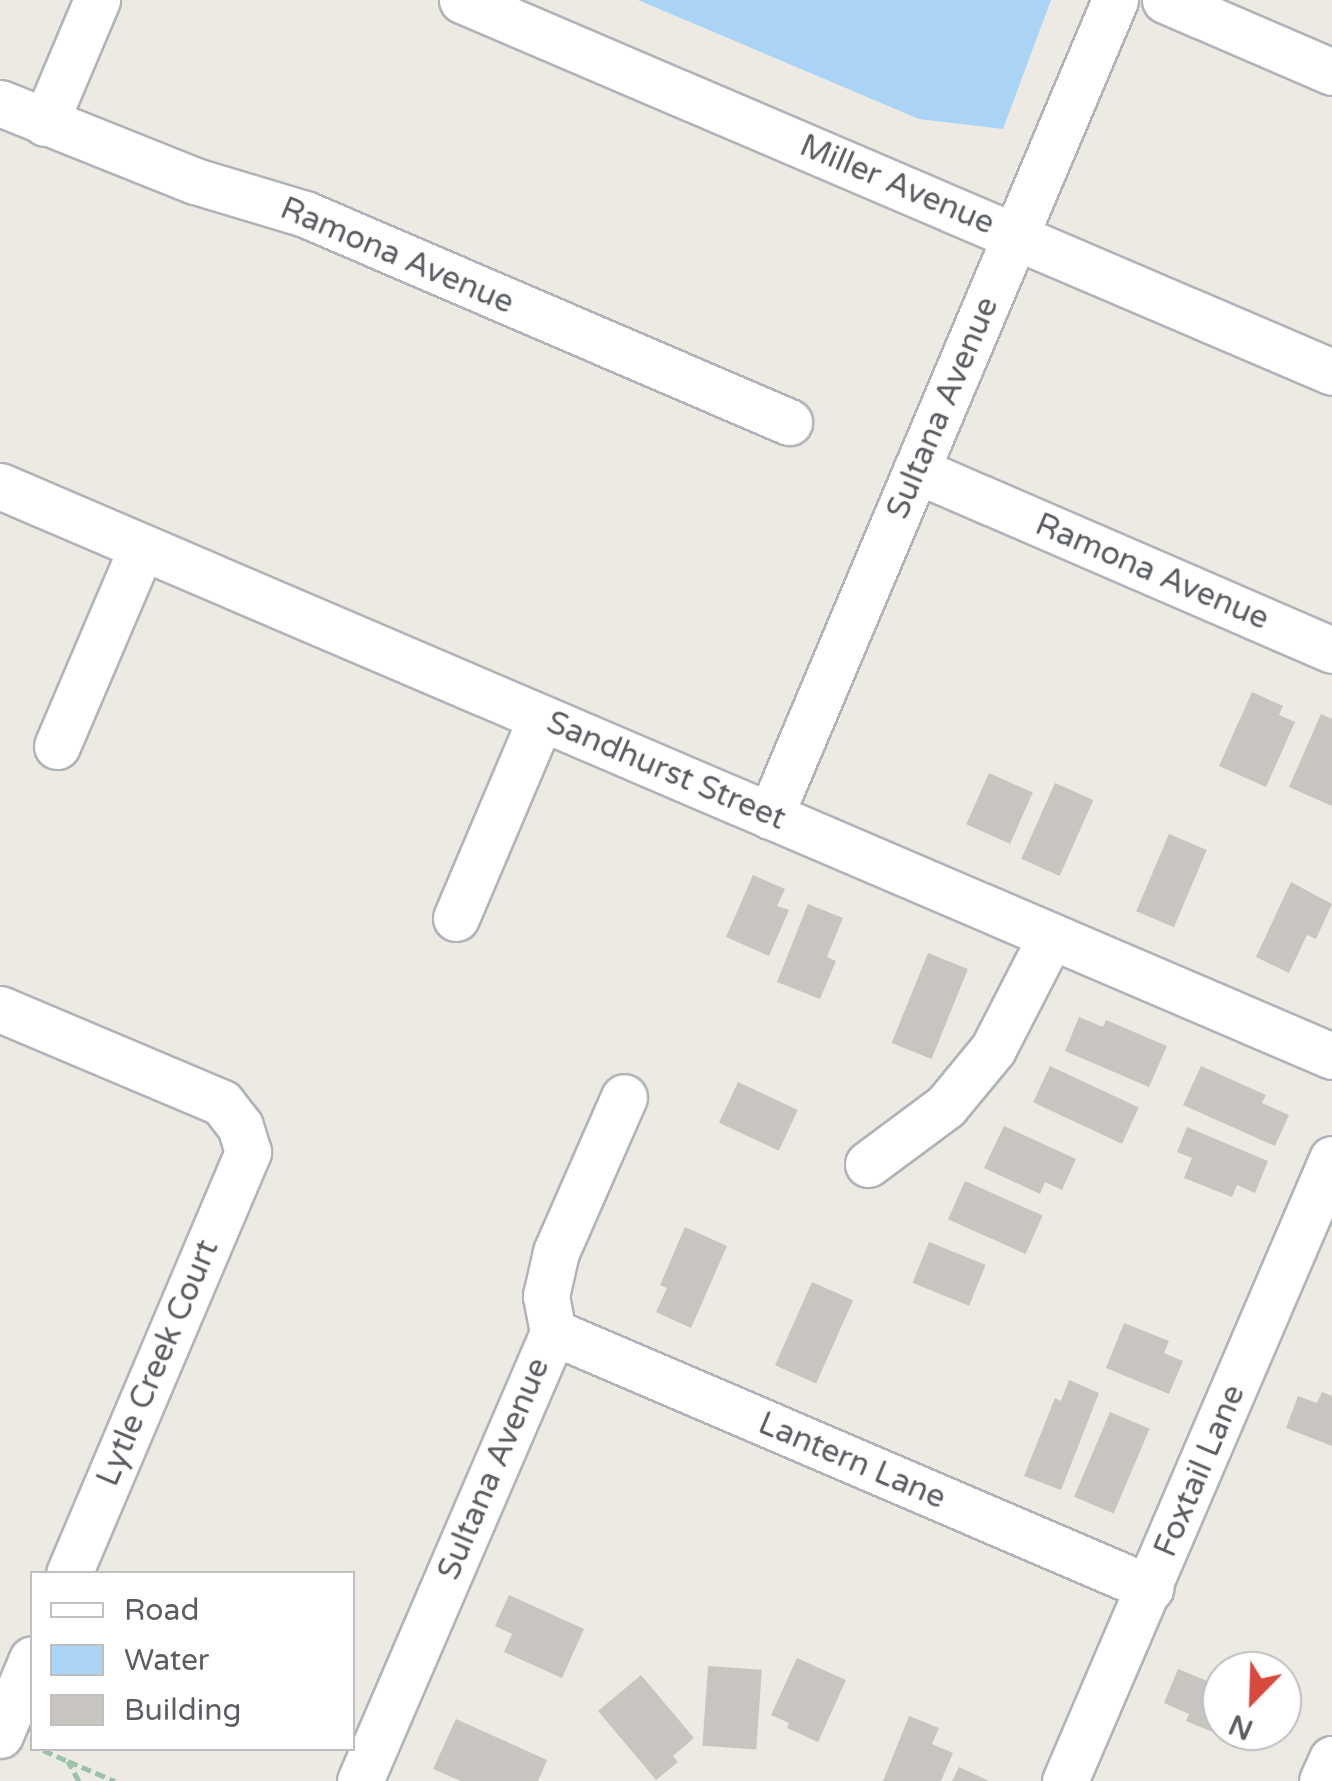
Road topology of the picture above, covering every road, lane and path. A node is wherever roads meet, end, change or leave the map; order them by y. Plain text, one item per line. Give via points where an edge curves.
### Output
1 (97, 0) edge
2 (462, 0) edge
3 (1116, 0) edge
4 (1165, 0) edge
5 (1332, 72) edge
6 (0, 103) edge
7 (45, 123) junction
8 (1016, 235) junction
9 (1332, 372) edge
10 (789, 422) dead end
11 (916, 470) junction
12 (0, 486) edge
13 (142, 547) junction
14 (1332, 650) edge
15 (541, 718) junction
16 (57, 746) dead end
17 (770, 816) junction
18 (456, 918) dead end
19 (1051, 936) junction
20 (0, 1009) edge
21 (1332, 1056) edge
22 (624, 1097) dead end
23 (1332, 1158) edge
24 (868, 1164) dead end
25 (554, 1332) junction
26 (70, 1571) edge
27 (1150, 1588) junction
28 (30, 1664) edge
29 (0, 1735) edge
30 (45, 1751) edge
31 (1332, 1759) edge
32 (68, 1761) junction
33 (79, 1781) edge
34 (115, 1781) edge
35 (360, 1781) edge
36 (1064, 1781) edge
37 (1322, 1781) edge

1 - 7 street
2 - 8 street, Miller Avenue
3 - 8 street, Sultana Avenue
4 - 5 street
6 - 7 street, Ramona Avenue
7 - 10 street, Ramona Avenue via 305,214
8 - 9 street, Miller Avenue
8 - 11 street, Sultana Avenue
11 - 14 street, Ramona Avenue
11 - 17 street, Sultana Avenue
12 - 13 street, Sandhurst Street
13 - 15 street, Sandhurst Street
13 - 16 street
15 - 17 street, Sandhurst Street
15 - 18 street
17 - 19 street, Sandhurst Street
19 - 21 street, Sandhurst Street
19 - 24 street via 992,1048 946,1106
20 - 26 street, Lytle Creek Court via 222,1104 240,1126 248,1152
22 - 25 street, Sultana Avenue via 556,1252 546,1296
23 - 27 street, Foxtail Lane
25 - 27 street, Lantern Lane
25 - 35 street, Sultana Avenue
27 - 36 street, Foxtail Lane
28 - 29 street
30 - 32 path
31 - 37 street
32 - 33 path
32 - 34 path

